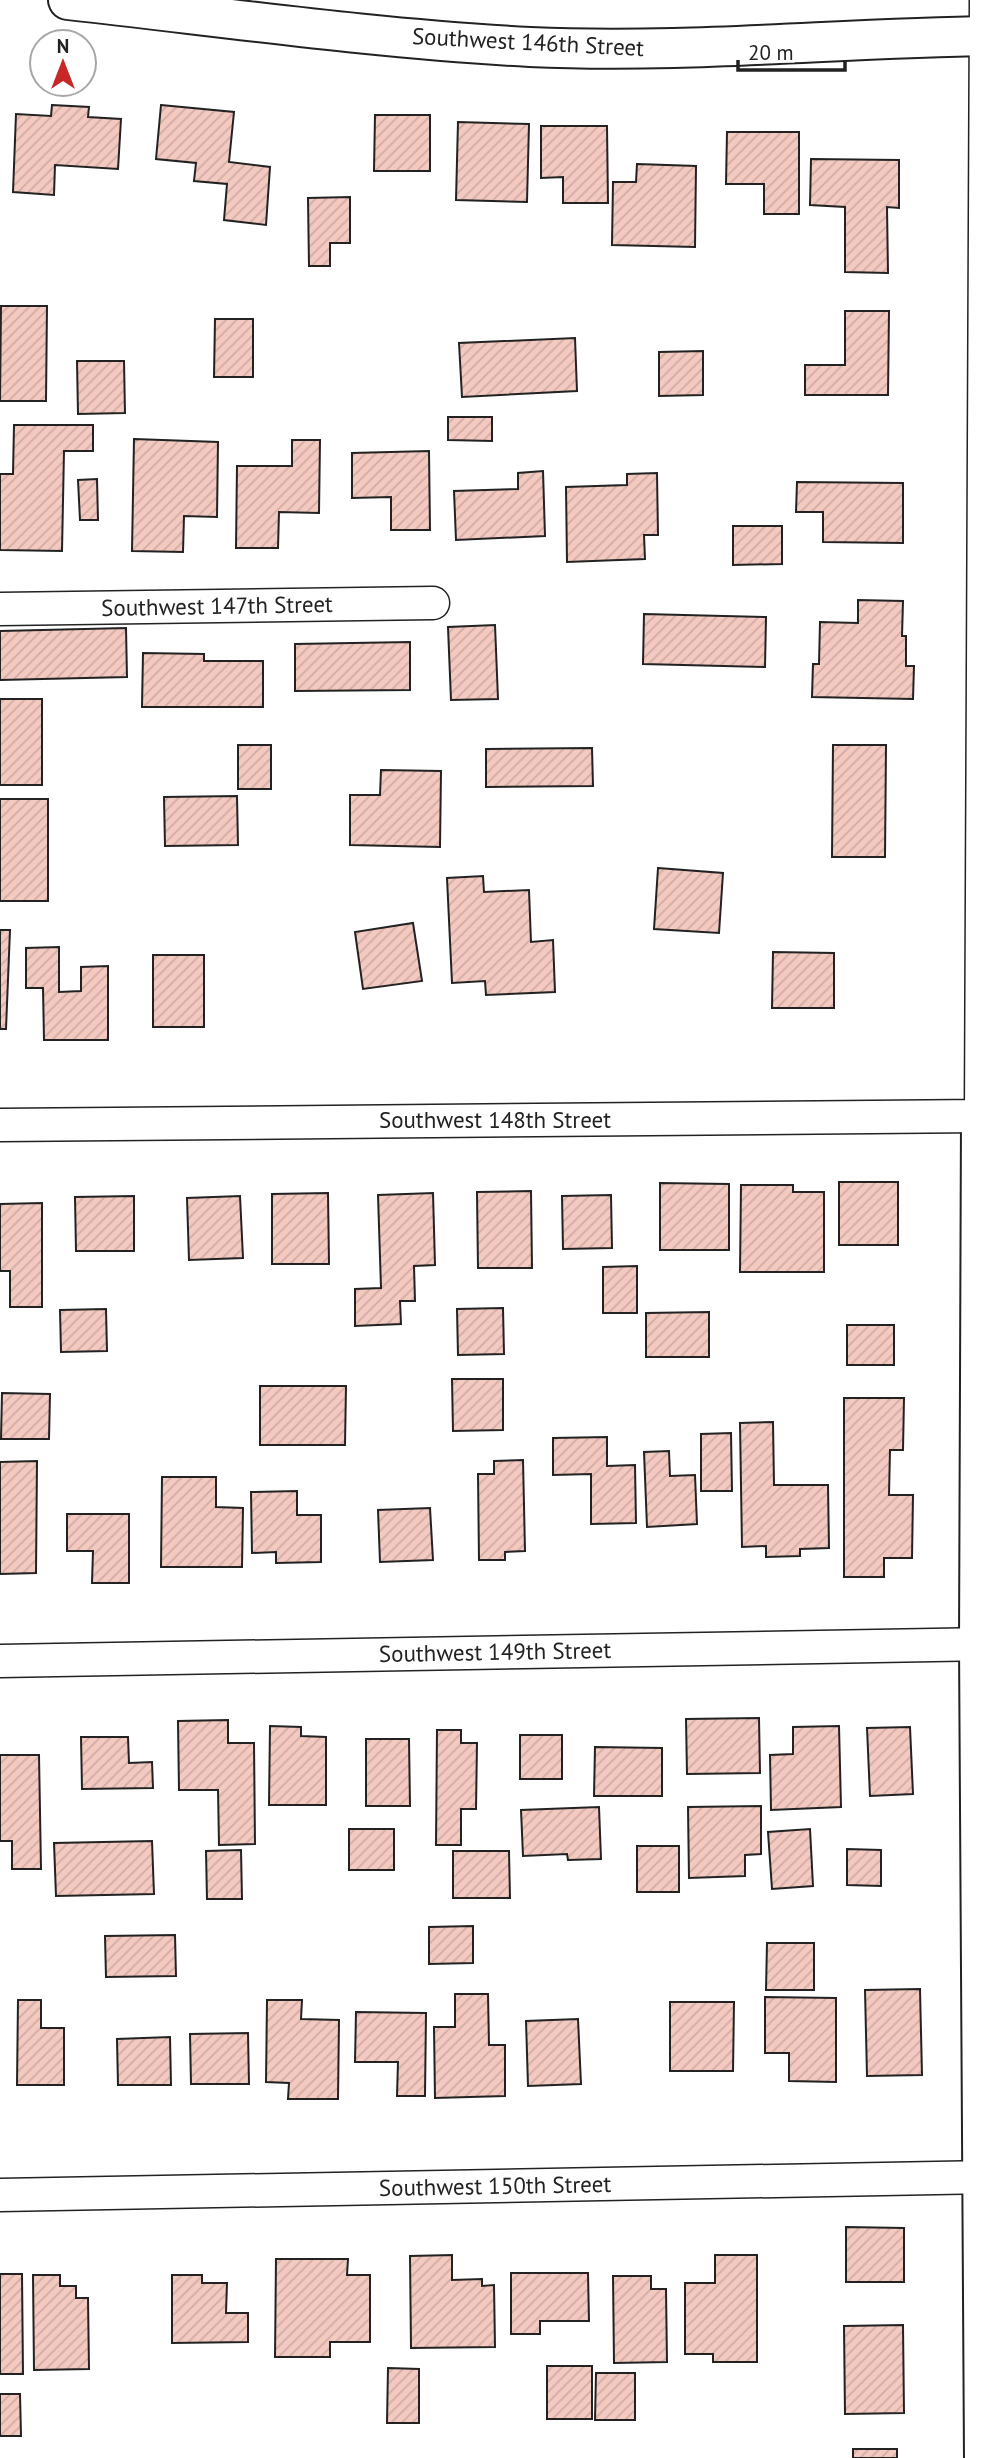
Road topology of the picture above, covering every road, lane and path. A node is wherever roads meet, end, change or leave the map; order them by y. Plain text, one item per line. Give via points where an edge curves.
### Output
1 (68, 0) edge
2 (987, 24) edge
3 (433, 603) dead end
4 (0, 609) edge
5 (986, 1116) edge
6 (0, 1125) edge
7 (984, 1644) edge
8 (0, 1661) edge
9 (986, 2177) edge
10 (0, 2195) edge
11 (984, 2458) edge

1 - 2 street, Southwest 146th Street via 531,47 694,48
2 - 5 street
3 - 4 street, Southwest 147th Street
5 - 6 street, Southwest 148th Street
5 - 7 street
7 - 8 street, Southwest 149th Street
7 - 9 street
9 - 10 street, Southwest 150th Street
9 - 11 street

